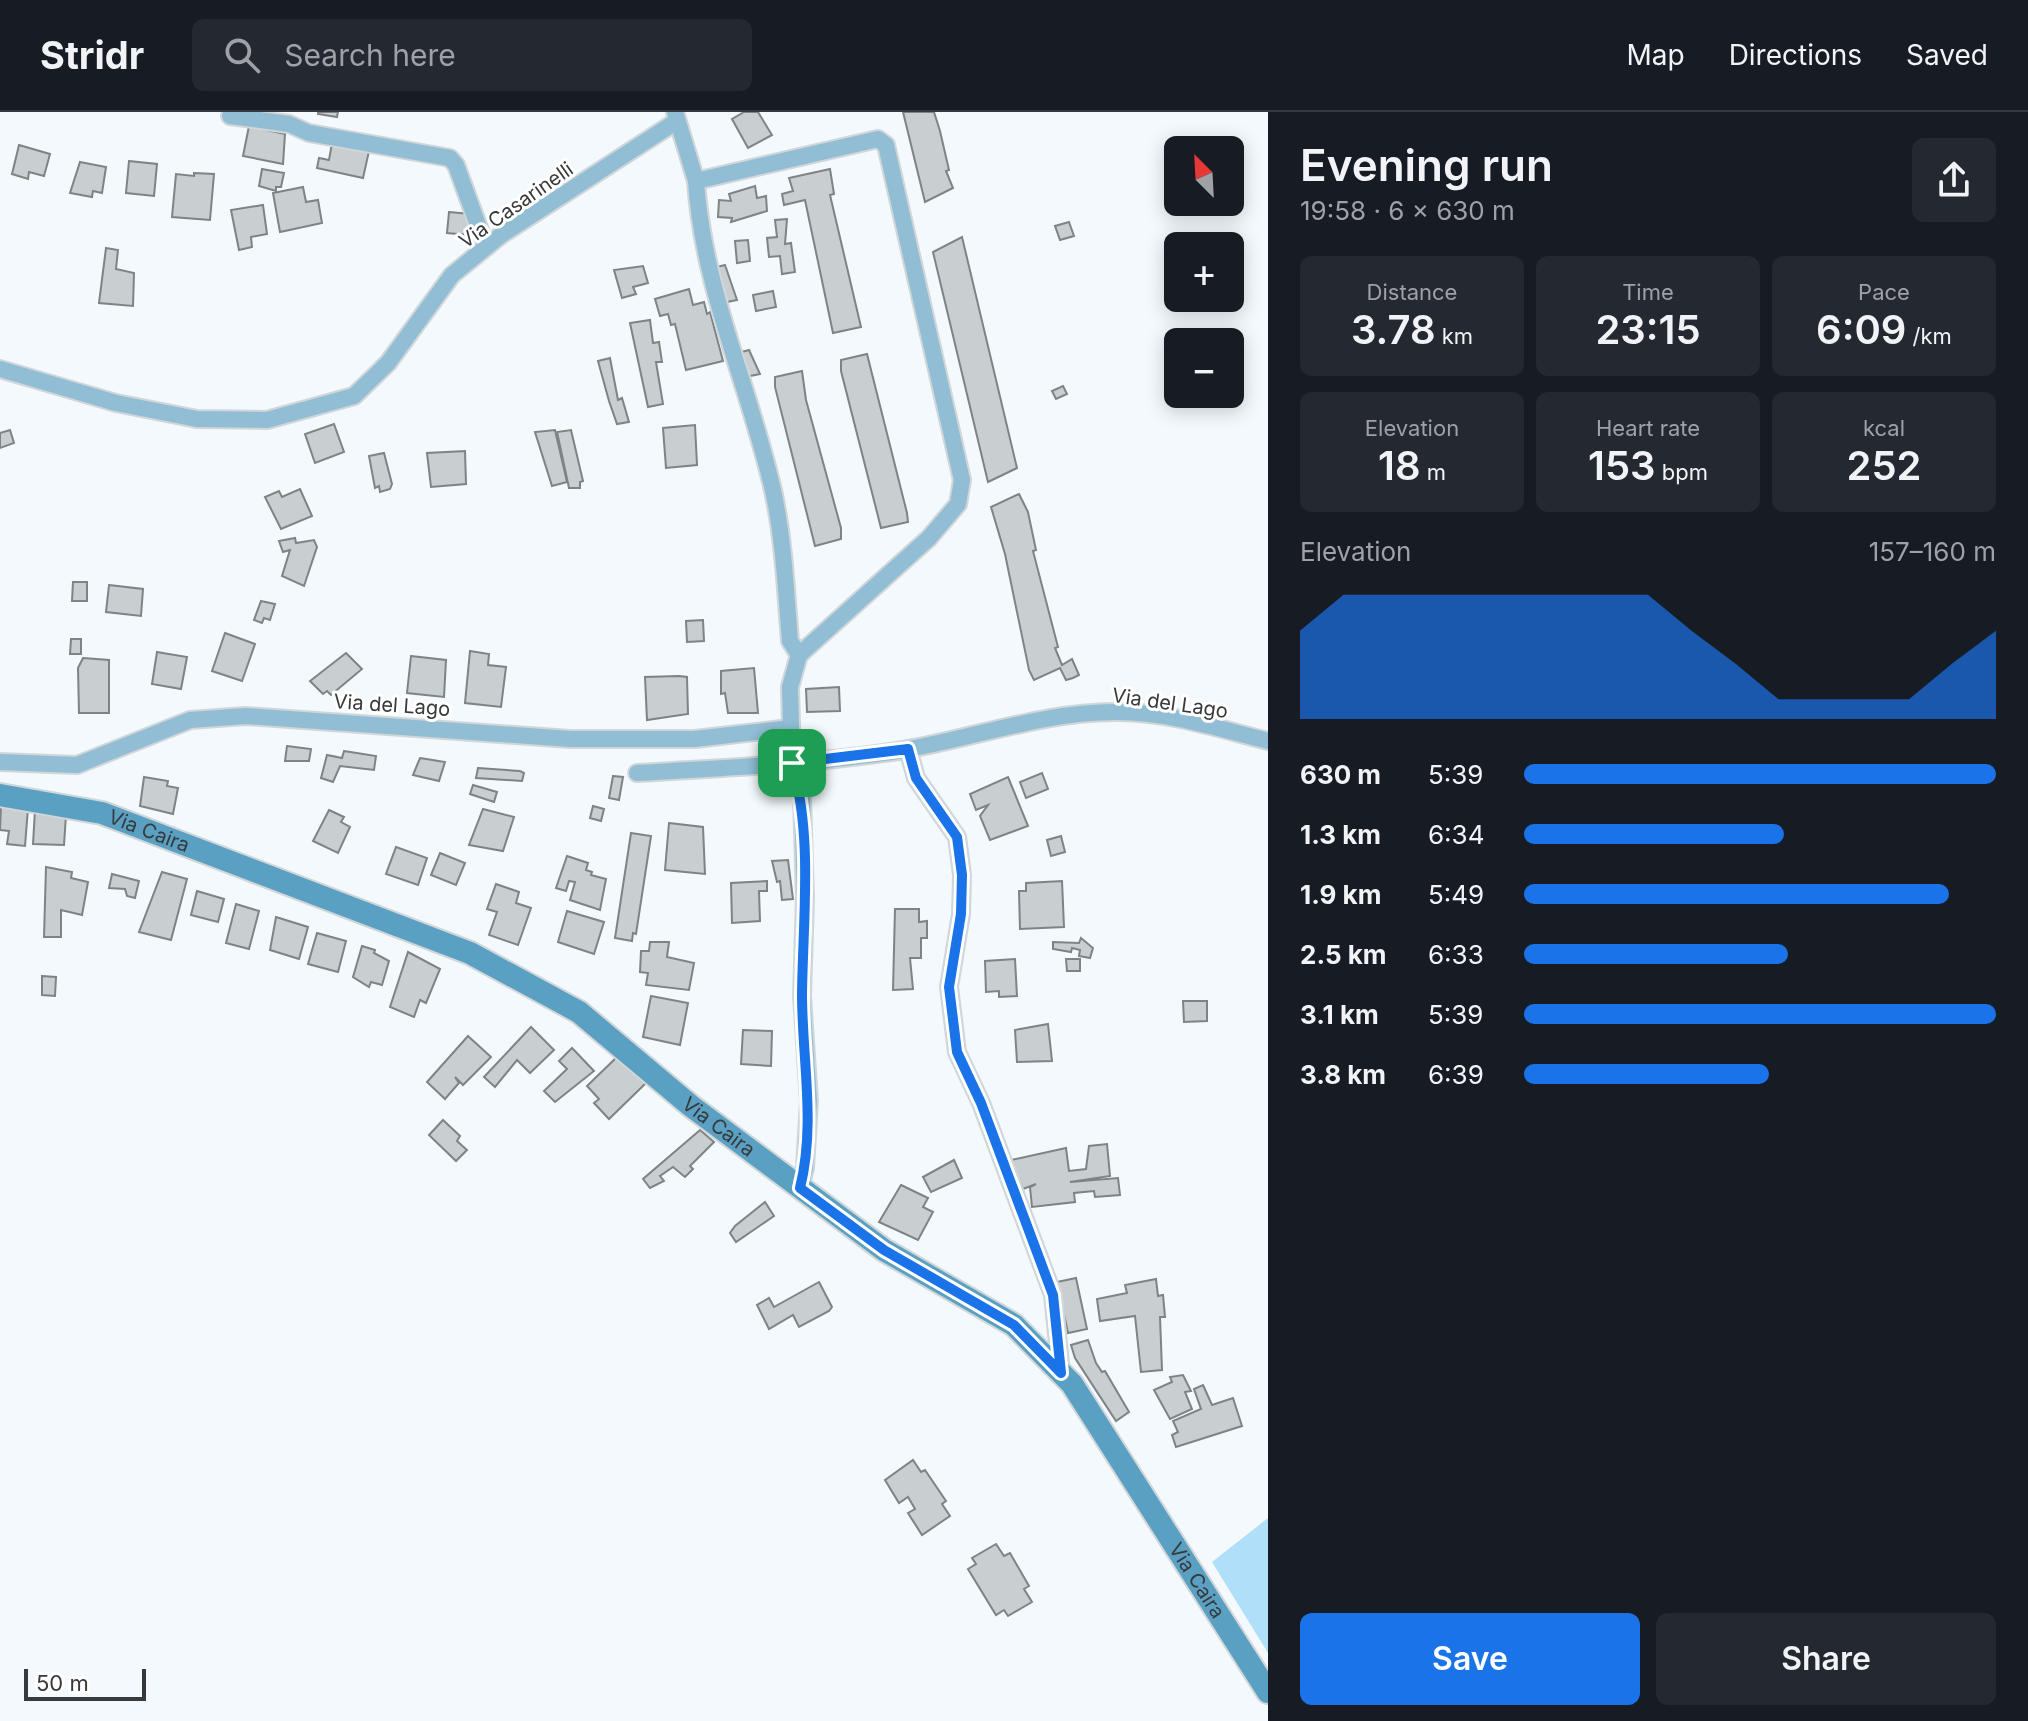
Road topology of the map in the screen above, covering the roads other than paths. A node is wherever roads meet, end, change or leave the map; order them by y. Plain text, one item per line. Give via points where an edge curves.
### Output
1 (230, 116) dead end
2 (676, 116) edge
3 (696, 181) junction
4 (486, 247) junction
5 (0, 369) edge
6 (799, 655) junction
7 (790, 728) junction
8 (1268, 741) edge
9 (908, 749) junction
10 (0, 762) edge
11 (792, 763) junction
12 (637, 773) dead end
13 (0, 795) edge
14 (800, 1188) junction
15 (1061, 1373) junction
16 (1268, 1692) edge

1 - 4 street via 450,158
2 - 3 street
2 - 4 street, Via Casarinelli
3 - 6 street via 714,283 774,497 790,641
3 - 6 street via 878,139 886,145 962,480 958,504 929,538
4 - 5 street, Via Casarinelli via 452,275 388,363 354,396 267,420 197,419 116,403
6 - 7 street via 790,687
7 - 10 street, Via del Lago via 695,739 570,739 246,716 190,720 77,765
7 - 11 street
8 - 9 street, Via del Lago via 1122,712 1064,714
9 - 11 street, Via del Lago
9 - 15 street via 916,778 957,837 961,914 949,987 957,1052 1053,1295
11 - 12 street, Via del Lago
11 - 14 street via 802,797 802,996 809,1101
13 - 14 street, Via Caira via 102,813 470,953 579,1012
14 - 15 street, Via Caira via 884,1250 1014,1325
15 - 16 street, Via Caira

